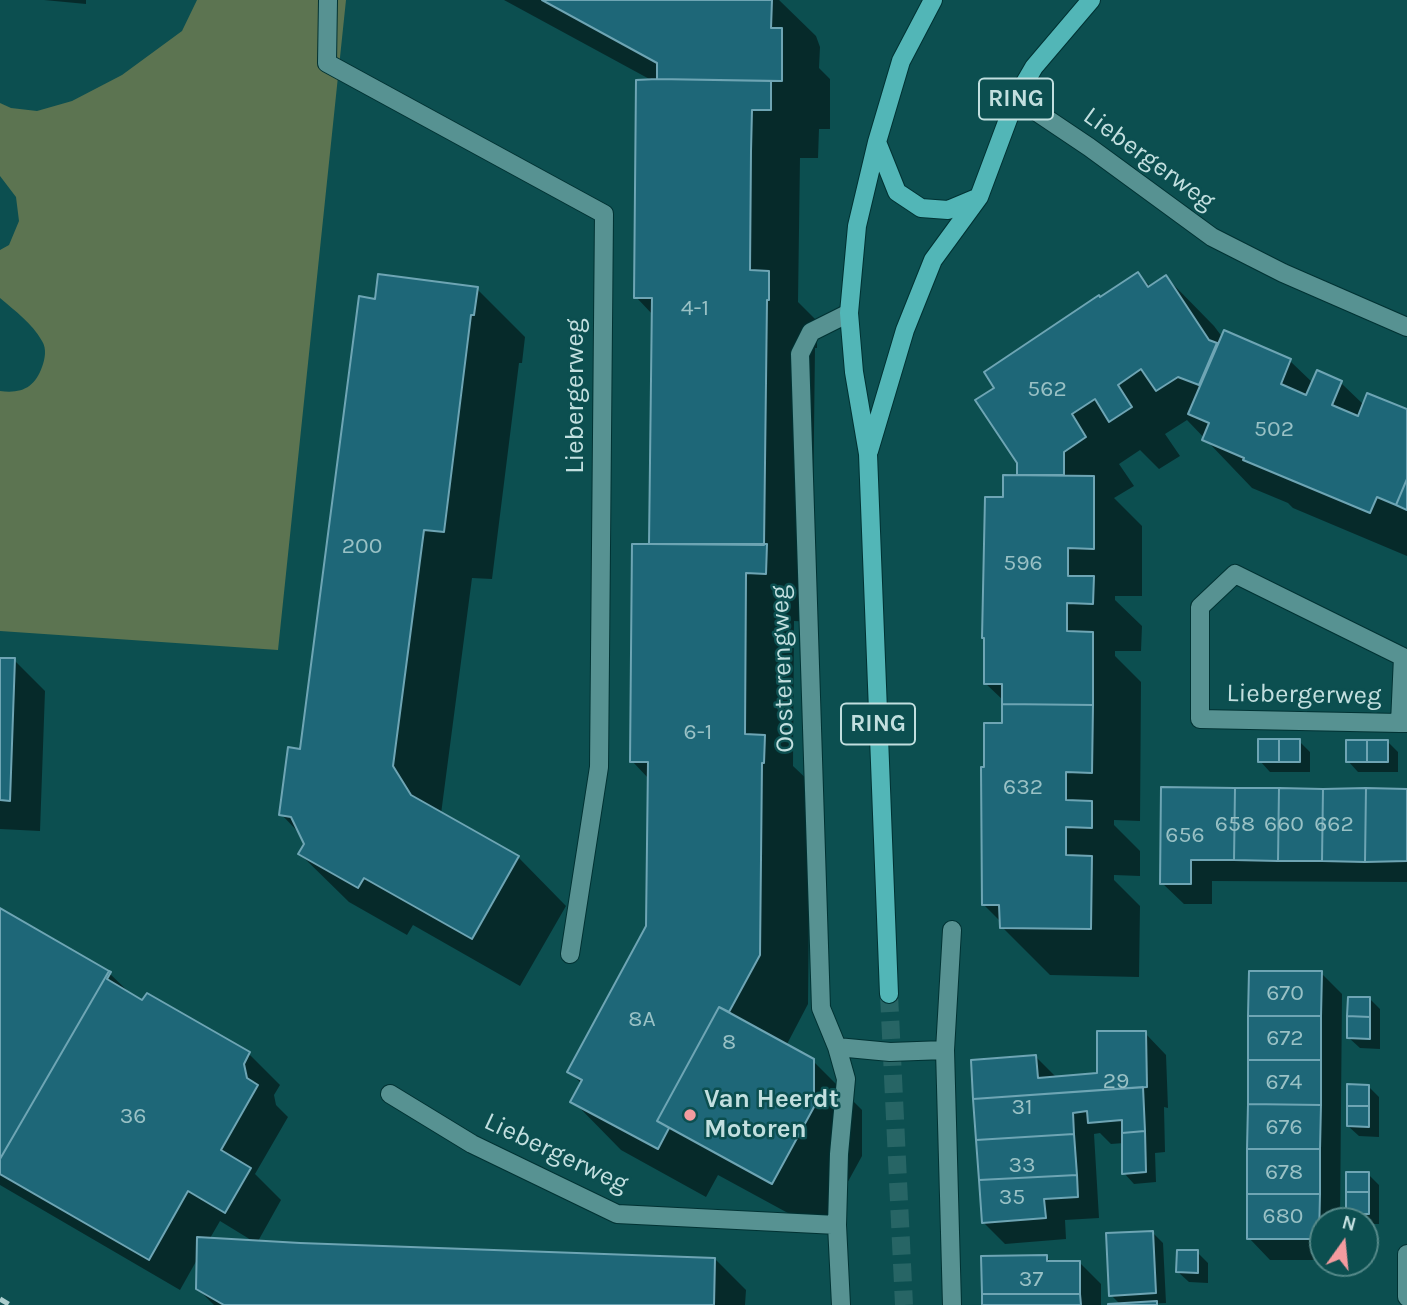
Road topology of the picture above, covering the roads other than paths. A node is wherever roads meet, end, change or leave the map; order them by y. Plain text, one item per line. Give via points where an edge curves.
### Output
1 (328, 0) edge
2 (933, 0) edge
3 (1091, 0) edge
4 (1077, 7) edge
5 (1016, 98) junction
6 (877, 142) junction
7 (979, 197) junction
8 (849, 313) junction
9 (1407, 327) edge
10 (868, 454) junction
11 (1404, 723) edge
12 (951, 930) dead end
13 (570, 954) dead end
14 (889, 994) tunnel mouth
15 (837, 1047) junction
16 (945, 1050) junction
17 (390, 1094) dead end
18 (837, 1226) junction
19 (1407, 1254) edge
20 (1407, 1297) edge
21 (841, 1305) edge
22 (952, 1305) edge

1 - 13 street, Liebergerweg via 327,63 604,214 599,767
2 - 6 main road, RING via 901,61
3 - 4 main road, RING
4 - 5 main road, RING
5 - 7 main road, RING
5 - 9 street, Liebergerweg via 1212,237
6 - 7 main road via 898,192 921,208 948,210
6 - 8 main road, RING via 857,226
7 - 10 main road, RING via 933,260 905,330
8 - 10 main road, RING
8 - 15 street, Oosterengweg via 811,331 800,354 821,1008
10 - 14 main road, RING
11 - 11 street, Liebergerweg via 1403,657 1235,574 1200,607 1200,719
12 - 16 street
15 - 16 street via 890,1052
15 - 18 street, Oosterengweg via 846,1079
16 - 22 street
17 - 18 street, Liebergerweg via 472,1144 617,1214
18 - 21 street, Oosterengweg
19 - 20 street

